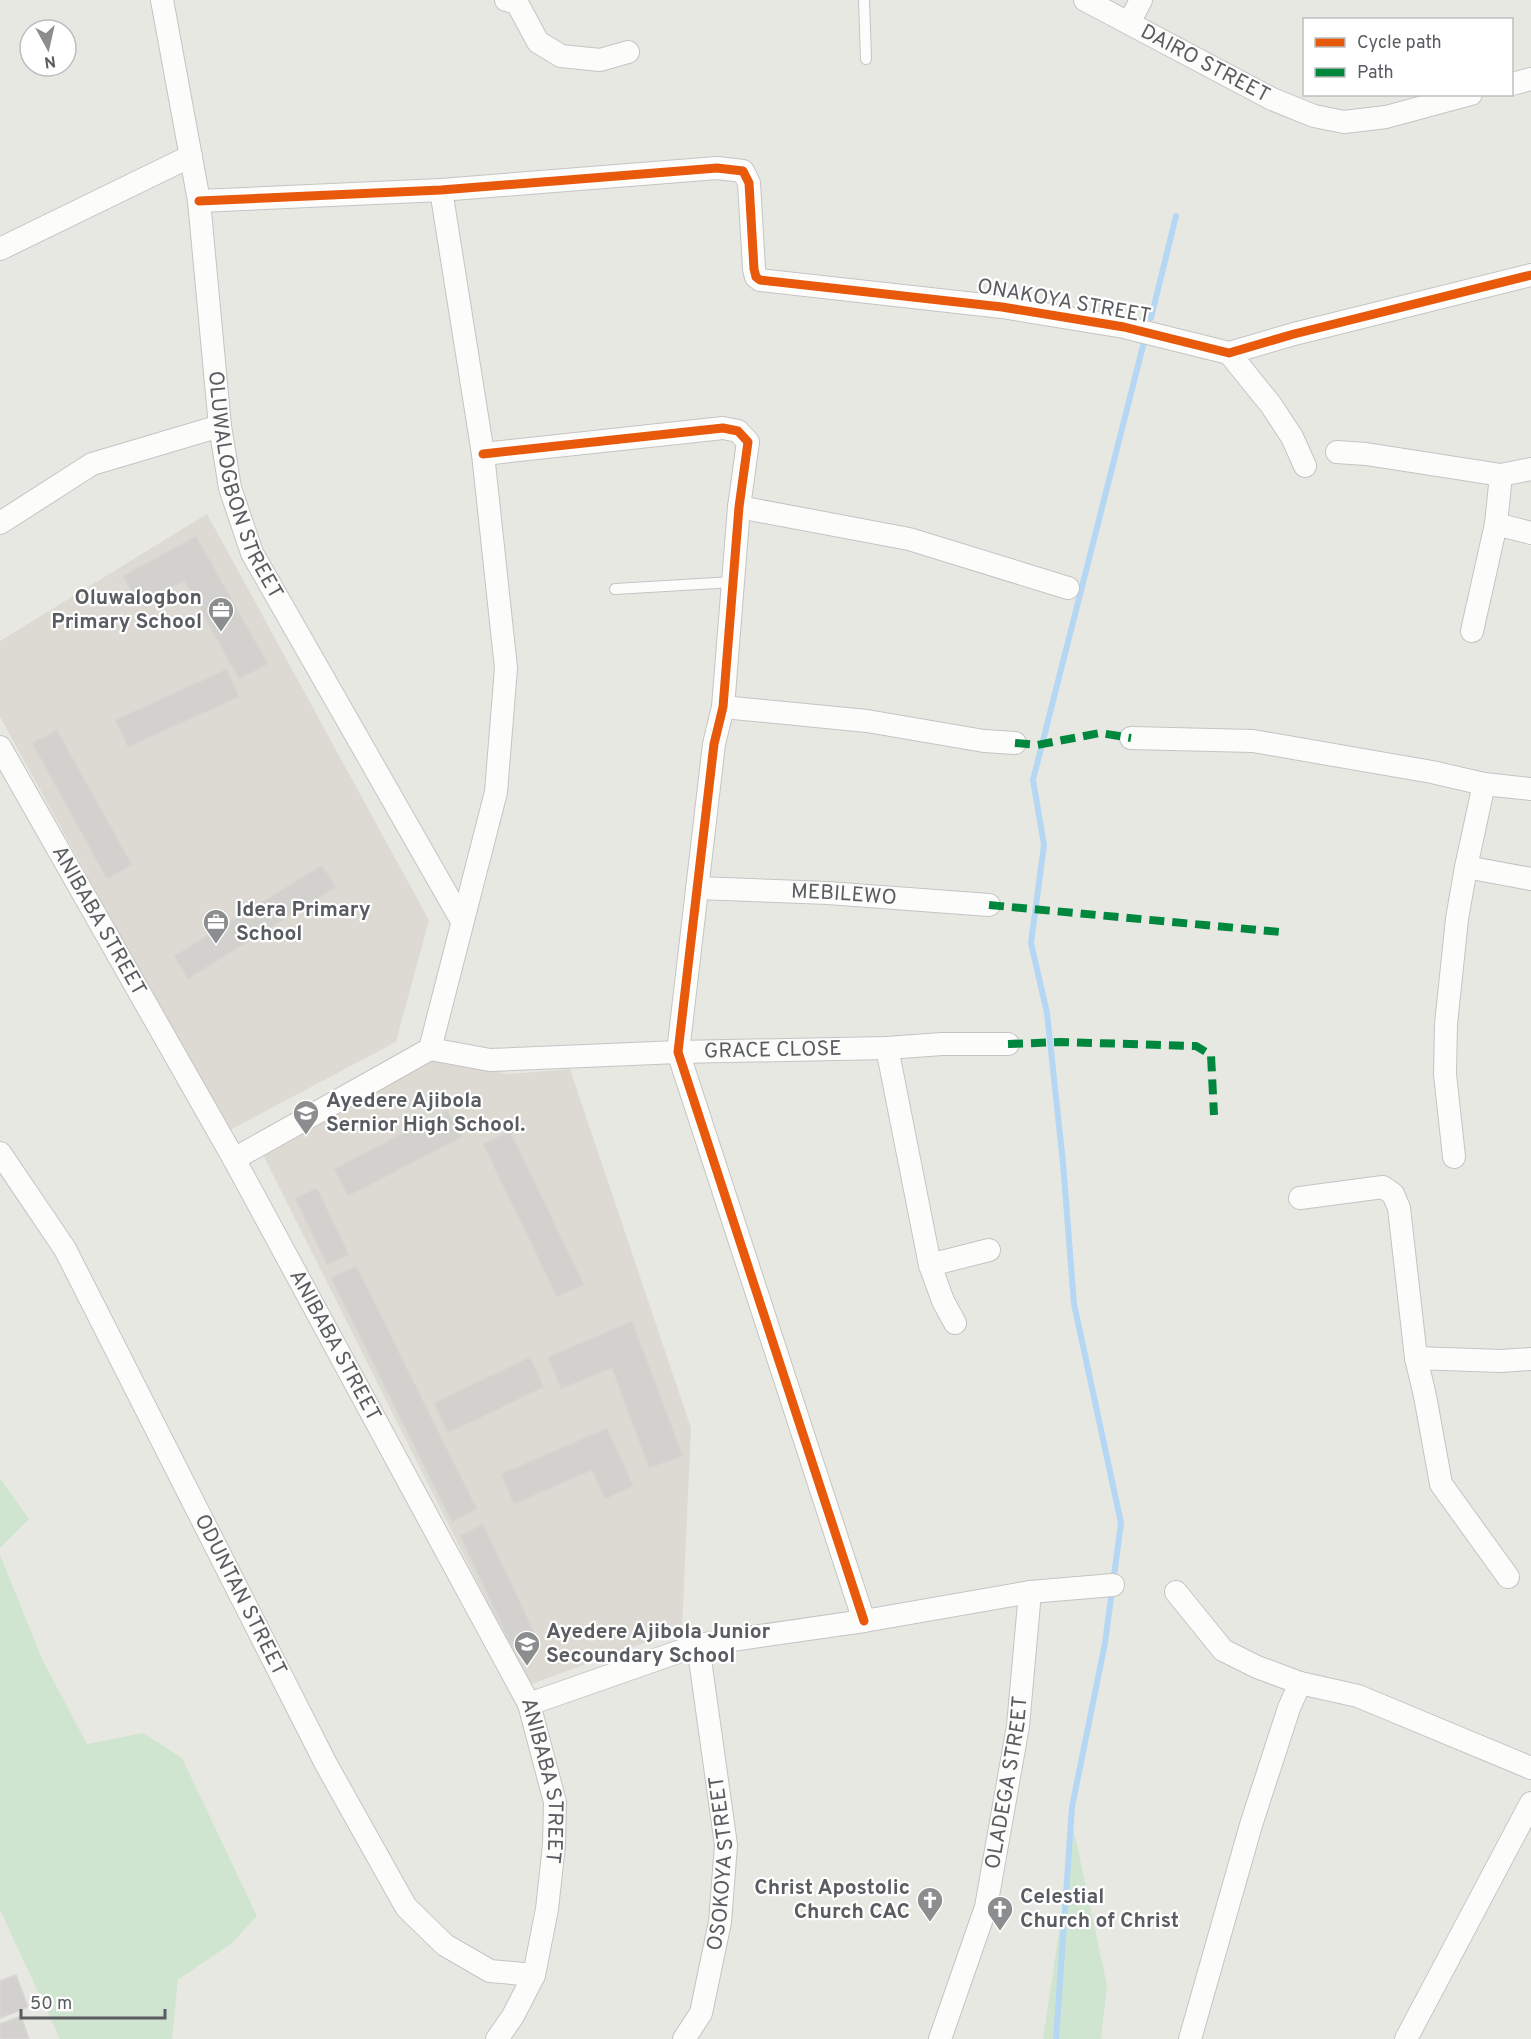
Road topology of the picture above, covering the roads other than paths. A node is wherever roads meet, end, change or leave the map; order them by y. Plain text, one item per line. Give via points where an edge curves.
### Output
1 (162, 0) edge
2 (506, 0) edge
3 (864, 0) edge
4 (1084, 0) edge
5 (1141, 0) edge
6 (1129, 23) junction
7 (628, 52) dead end
8 (866, 60) dead end
9 (1531, 79) edge
10 (1513, 84) edge
11 (1464, 96) edge
12 (191, 156) junction
13 (441, 190) junction
14 (199, 201) junction
15 (0, 249) edge
16 (1531, 274) edge
17 (1230, 353) junction
18 (220, 426) junction
19 (1337, 452) dead end
20 (483, 454) junction
21 (1305, 466) dead end
22 (1531, 469) edge
23 (1501, 475) junction
24 (739, 507) junction
25 (0, 523) edge
26 (1496, 524) junction
27 (1531, 533) edge
28 (734, 582) junction
29 (1068, 588) dead end
30 (615, 589) dead end
31 (1472, 631) dead end
32 (723, 706) junction
33 (1131, 738) dead end
34 (1016, 743) dead end
35 (0, 747) edge
36 (1484, 784) junction
37 (1531, 789) edge
38 (1466, 867) junction
39 (1531, 879) edge
40 (697, 888) junction
41 (989, 905) dead end
42 (462, 921) junction
43 (1008, 1044) dead end
44 (430, 1048) junction
45 (887, 1048) junction
46 (678, 1052) junction
47 (0, 1153) edge
48 (1454, 1157) dead end
49 (234, 1159) junction
50 (1300, 1198) dead end
51 (989, 1250) dead end
52 (930, 1265) junction
53 (955, 1323) dead end
54 (1416, 1358) junction
55 (1531, 1359) edge
56 (1508, 1577) dead end
57 (1113, 1585) dead end
58 (1030, 1592) junction
59 (1176, 1592) dead end
60 (864, 1621) junction
61 (698, 1645) junction
62 (1300, 1683) junction
63 (529, 1704) junction
64 (1531, 1768) edge
65 (1531, 1803) edge
66 (534, 1975) junction
67 (497, 2039) edge
68 (684, 2039) edge
69 (940, 2039) edge
70 (1190, 2039) edge
71 (1406, 2039) edge

1 - 12 street, OLUWALOGBON STREET
2 - 7 street via 517,3 538,42 561,56 600,60
3 - 8 lane
4 - 6 street, DAIRO STREET
5 - 6 street
6 - 11 street, DAIRO STREET via 1272,99 1314,116 1344,122 1386,117
9 - 10 street
12 - 14 street, OLUWALOGBON STREET
12 - 15 street
13 - 14 street
13 - 17 street, ONAKOYA STREET via 717,168 743,171 749,183 754,269 760,280 1002,307 1124,327
13 - 20 street
14 - 18 street, OLUWALOGBON STREET
16 - 17 street via 1294,333
17 - 21 street via 1271,405
18 - 25 street via 92,464
18 - 42 street, OLUWALOGBON STREET via 230,488 252,553
19 - 23 street
20 - 24 street via 723,428 738,431 748,442
20 - 42 street via 506,668 496,792
22 - 23 street
23 - 26 street
24 - 28 street
24 - 29 street via 909,539
26 - 27 street
26 - 31 street
28 - 30 lane
28 - 32 street
32 - 34 street via 867,721
32 - 40 street via 714,744
33 - 36 street via 1253,741
35 - 49 street, ANIBABA STREET
36 - 37 street
36 - 38 street
38 - 39 street
38 - 48 street via 1446,1024 1445,1074
40 - 41 street, MEBILEWO
40 - 46 street
42 - 44 street
43 - 45 street, GRACE CLOSE
44 - 46 street, GRACE CLOSE via 490,1060
44 - 49 street
45 - 46 street, GRACE CLOSE
45 - 52 street
46 - 60 street
47 - 66 street, ODUNTAN STREET via 65,1249 326,1764 406,1907 446,1944 490,1971
49 - 63 street, ANIBABA STREET
50 - 54 street via 1383,1187 1393,1194 1398,1208
51 - 52 street
52 - 53 street
54 - 55 street
54 - 56 street via 1440,1484
57 - 58 street
58 - 60 street
58 - 69 street, OLADEGA STREET via 1018,1726 986,1907
59 - 62 street via 1223,1650
60 - 61 street
61 - 63 street
61 - 68 street, OSOKOYA STREET via 726,1845 720,1922 702,2013
62 - 64 street via 1358,1696
62 - 70 street via 1251,1825
63 - 66 street, ANIBABA STREET via 555,1802 547,1909
65 - 71 street
66 - 67 street, ANIBABA STREET

